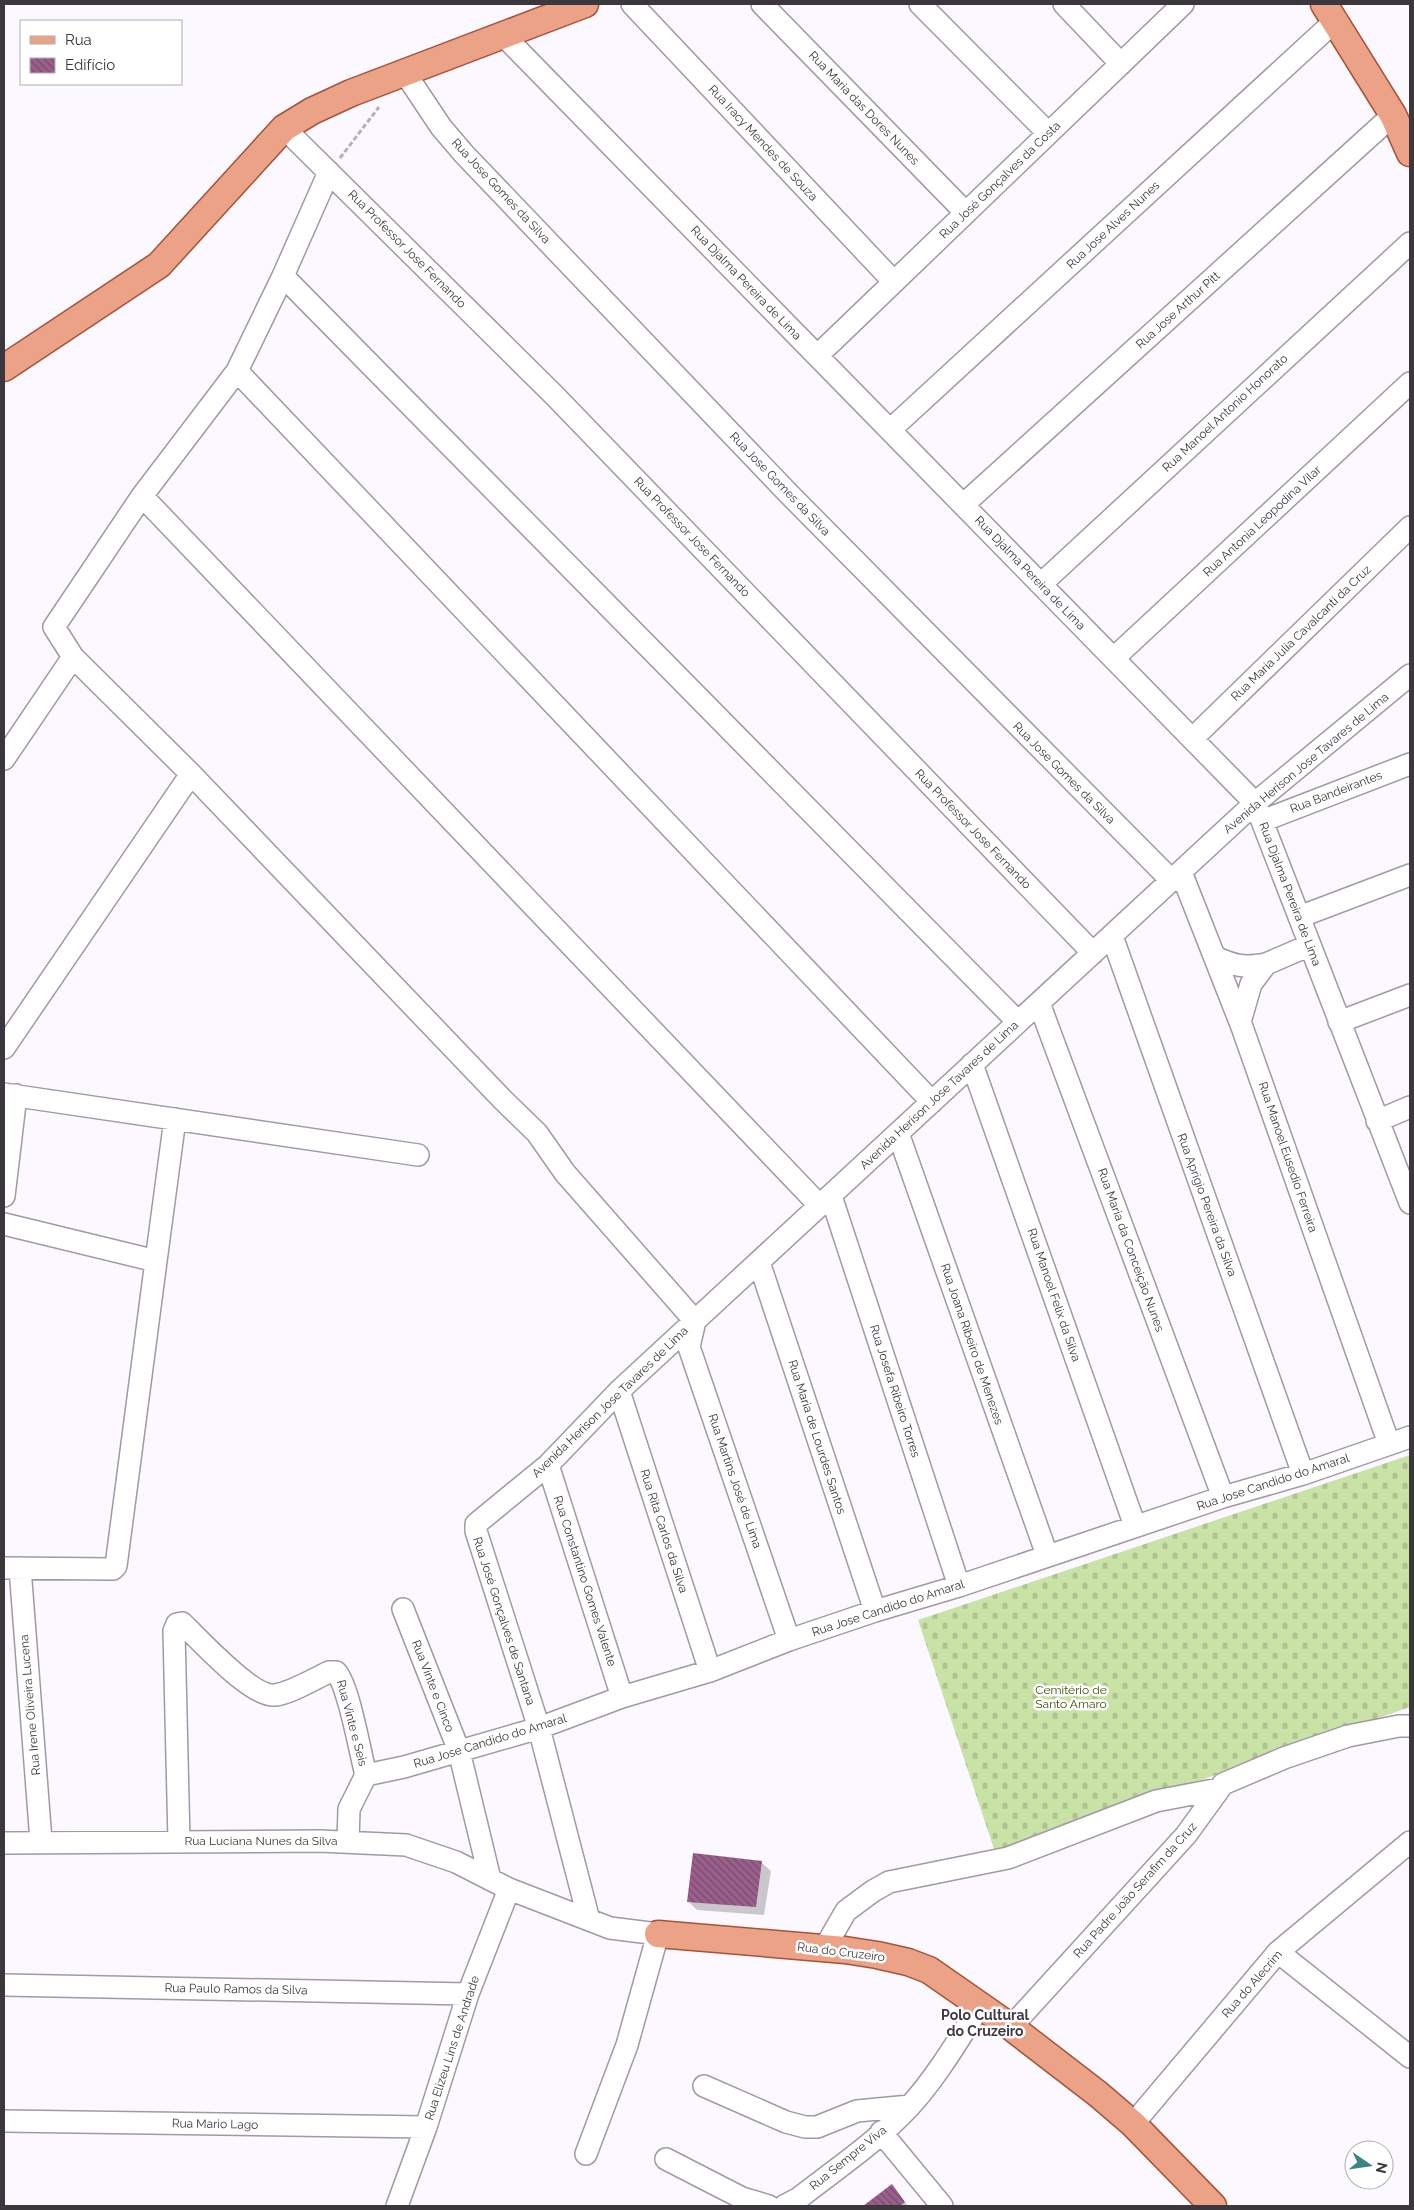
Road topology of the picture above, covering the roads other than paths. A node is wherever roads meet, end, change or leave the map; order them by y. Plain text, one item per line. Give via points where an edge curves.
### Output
1 (585, 4) edge
2 (632, 4) edge
3 (762, 4) edge
4 (920, 4) edge
5 (1064, 4) edge
6 (1183, 4) edge
7 (1329, 12) edge
8 (504, 36) junction
9 (1121, 64) junction
10 (405, 73) junction
11 (1393, 114) junction
12 (284, 128) junction
13 (1048, 133) junction
14 (1410, 153) edge
15 (329, 172) junction
16 (966, 213) junction
17 (1410, 243) edge
18 (283, 276) junction
19 (894, 282) junction
20 (817, 356) junction
21 (4, 368) edge
22 (237, 371) junction
23 (1410, 384) edge
24 (890, 430) junction
25 (142, 496) junction
26 (963, 505) junction
27 (1410, 527) edge
28 (1040, 584) junction
29 (73, 657) junction
30 (1114, 658) junction
31 (1410, 674) edge
32 (1192, 739) junction
33 (4, 759) edge
34 (1410, 764) edge
35 (191, 774) junction
36 (1258, 812) junction
37 (1410, 875) edge
38 (1176, 876) junction
39 (1299, 916) junction
40 (1112, 936) junction
41 (1310, 945) junction
42 (1093, 953) junction
43 (1214, 957) junction
44 (1266, 964) junction
45 (1410, 995) edge
46 (1039, 1003) junction
47 (1018, 1022) junction
48 (1240, 1022) junction
49 (1339, 1022) junction
50 (4, 1048) edge
51 (972, 1064) junction
52 (10, 1094) edge
53 (932, 1102) junction
54 (1410, 1107) edge
55 (176, 1119) junction
56 (1377, 1121) junction
57 (898, 1134) junction
58 (418, 1155) dead end
59 (4, 1196) edge
60 (826, 1201) junction
61 (1410, 1203) edge
62 (4, 1224) edge
63 (156, 1261) junction
64 (759, 1262) junction
65 (695, 1321) junction
66 (619, 1391) junction
67 (1410, 1437) edge
68 (1389, 1444) junction
69 (548, 1464) junction
70 (1303, 1474) junction
71 (1223, 1497) junction
72 (476, 1524) joint
73 (1135, 1526) junction
74 (1047, 1555) junction
75 (12, 1568) edge
76 (959, 1586) junction
77 (403, 1609) dead end
78 (875, 1611) junction
79 (789, 1640) junction
80 (710, 1671) junction
81 (622, 1697) junction
82 (1410, 1726) edge
83 (538, 1728) junction
84 (459, 1751) junction
85 (366, 1775) junction
86 (1220, 1789) junction
87 (41, 1841) junction
88 (179, 1841) junction
89 (348, 1842) junction
90 (1410, 1842) edge
91 (4, 1843) edge
92 (490, 1880) junction
93 (509, 1889) junction
94 (589, 1920) junction
95 (658, 1934) junction
96 (824, 1948) junction
97 (1278, 1952) junction
98 (4, 1985) edge
99 (468, 1994) junction
100 (980, 2006) junction
101 (1011, 2027) junction
102 (1406, 2045) edge
103 (704, 2086) dead end
104 (910, 2106) junction
105 (4, 2121) edge
106 (1133, 2124) junction
107 (426, 2127) junction
108 (882, 2132) junction
109 (586, 2154) dead end
110 (666, 2159) dead end
111 (396, 2206) edge
112 (769, 2206) edge
113 (784, 2206) edge
114 (942, 2206) edge
115 (1213, 2206) edge

1 - 8 main road
2 - 19 street, Rua Iracy Mendes de Souza
3 - 16 street, Rua Maria das Dores Nunes
4 - 13 street
5 - 9 street
6 - 9 street, Rua José Gonçalves da Costa
7 - 11 main road
7 - 24 street, Rua Jose Alves Nunes
8 - 10 main road
8 - 20 street, Rua Djalma Pereira de Lima
9 - 13 street, Rua José Gonçalves da Costa
10 - 12 main road via 312,111
10 - 38 street, Rua Jose Gomes da Silva via 441,127 464,154 788,493
11 - 14 main road
11 - 26 street, Rua Jose Arthur Pitt
12 - 15 street, Rua Professor Jose Fernando
12 - 21 main road via 159,265
13 - 16 street, Rua José Gonçalves da Costa
15 - 18 street
15 - 42 street, Rua Professor Jose Fernando via 561,402
16 - 19 street, Rua José Gonçalves da Costa
17 - 28 street, Rua Manoel Antonio Honorato
18 - 22 street
18 - 47 street
19 - 20 street, Rua José Gonçalves da Costa
20 - 24 street, Rua Djalma Pereira de Lima
22 - 25 street
22 - 53 street
23 - 30 street, Rua Antonia Leopodina Vilar
24 - 26 street, Rua Djalma Pereira de Lima
25 - 29 street via 54,627
25 - 60 street
26 - 28 street, Rua Djalma Pereira de Lima
27 - 32 street, Rua Maria Julia Cavalcanti da Cruz
28 - 30 street, Rua Djalma Pereira de Lima
29 - 33 street
29 - 35 street
30 - 32 street, Rua Djalma Pereira de Lima
31 - 36 street, Avenida Herison Jose Tavares de Lima
32 - 36 street, Rua Djalma Pereira de Lima
34 - 36 street, Rua Bandeirantes
35 - 50 street
35 - 65 street via 537,1133 565,1173
36 - 38 street, Avenida Herison Jose Tavares de Lima
36 - 39 street, Rua Djalma Pereira de Lima
37 - 39 street
38 - 40 street, Avenida Herison Jose Tavares de Lima
38 - 43 street, Rua Manoel Eusedio Ferreira
39 - 41 street, Rua Djalma Pereira de Lima
40 - 42 street, Avenida Herison Jose Tavares de Lima
40 - 70 street, Rua Aprigio Pereira da Silva
41 - 44 street
41 - 49 street, Rua Djalma Pereira de Lima
42 - 46 street, Avenida Herison Jose Tavares de Lima
43 - 44 street via 1234,966
43 - 48 street, Rua Manoel Eusedio Ferreira
44 - 48 street via 1251,984
45 - 49 street
46 - 47 street, Avenida Herison Jose Tavares de Lima
46 - 71 street, Rua Maria da Conceição Nunes
47 - 51 street, Avenida Herison Jose Tavares de Lima
48 - 68 street, Rua Manoel Eusedio Ferreira
49 - 56 street, Rua Djalma Pereira de Lima
51 - 53 street, Avenida Herison Jose Tavares de Lima
51 - 73 street, Rua Manoel Felix da Silva
52 - 55 street
52 - 59 street
53 - 57 street, Avenida Herison Jose Tavares de Lima
54 - 56 street
55 - 58 street
55 - 63 street
56 - 61 street, Rua Djalma Pereira de Lima
57 - 60 street, Avenida Herison Jose Tavares de Lima
57 - 74 street, Rua Joana Ribeiro de Menezes
60 - 64 street, Avenida Herison Jose Tavares de Lima
60 - 76 street, Rua Josefa Ribeiro Torres
62 - 63 street
63 - 75 street via 116,1566
64 - 65 street, Avenida Herison Jose Tavares de Lima
64 - 78 street, Rua Maria de Lourdes Santos
65 - 66 street, Avenida Herison Jose Tavares de Lima
65 - 79 street, Rua Martins José de Lima via 689,1347
66 - 69 street, Avenida Herison Jose Tavares de Lima
66 - 80 street, Rua Rita Carlos da Silva
67 - 68 street, Rua Jose Candido do Amaral
68 - 70 street, Rua Jose Candido do Amaral
69 - 72 street, Avenida Herison Jose Tavares de Lima
69 - 81 street, Rua Constantino Gomes Valente
70 - 71 street, Rua Jose Candido do Amaral
71 - 73 street, Rua Jose Candido do Amaral
72 - 83 street, Rua José Gonçalves de Santana
73 - 74 street, Rua Jose Candido do Amaral
74 - 76 street, Rua Jose Candido do Amaral
75 - 87 street, Rua Irene Oliveira Lucena
76 - 78 street, Rua Jose Candido do Amaral
77 - 84 street, Rua Vinte e Cinco
78 - 79 street, Rua Jose Candido do Amaral
79 - 80 street, Rua Jose Candido do Amaral
80 - 81 street, Rua Jose Candido do Amaral
81 - 83 street, Rua Jose Candido do Amaral
82 - 86 street, Rua Padre João Serafim da Cruz via 1348,1736 1284,1758 1223,1784
83 - 84 street, Rua Jose Candido do Amaral
83 - 94 street, Rua José Gonçalves de Santana
84 - 85 street, Rua Jose Candido do Amaral
84 - 92 street, Rua Vinte e Cinco
85 - 88 street, Rua Vinte e Seis via 347,1697 336,1672 329,1672 275,1696 260,1693 182,1623 177,1624 174,1631
85 - 89 street via 350,1810
86 - 96 street via 1156,1801 1008,1858 890,1882 846,1911
86 - 101 street, Rua Padre João Serafim da Cruz via 1186,1835
87 - 88 street, Rua Luciana Nunes da Silva
87 - 91 street, Rua Luciana Nunes da Silva
88 - 89 street, Rua Luciana Nunes da Silva
89 - 92 street, Rua Luciana Nunes da Silva via 406,1845 456,1862
90 - 97 street, Rua do Alecrim
92 - 93 street, Rua Luciana Nunes da Silva
93 - 94 street, Rua do Cruzeiro
93 - 99 street, Rua Elizeu Lins de Andrade
94 - 95 street, Rua do Cruzeiro via 610,1928
95 - 96 main road, Rua do Cruzeiro
95 - 109 street via 627,2045
96 - 100 main road, Rua do Cruzeiro via 908,1962 929,1970
97 - 102 street
97 - 106 street, Rua do Alecrim
98 - 99 street, Rua Paulo Ramos da Silva
99 - 107 street, Rua Elizeu Lins de Andrade
100 - 101 main road, Rua do Cruzeiro
100 - 104 street, Rua Sempre Viva via 942,2066
101 - 106 main road, Rua do Cruzeiro
103 - 104 street, Rua Sempre Viva via 804,2127 817,2127 857,2111
104 - 108 street, Rua Sempre Viva
105 - 107 street, Rua Mario Lago
106 - 115 main road, Rua do Cruzeiro
107 - 111 street, Rua Elizeu Lins de Andrade
108 - 113 street, Rua Sempre Viva via 799,2198
108 - 114 street
110 - 112 street via 742,2198

